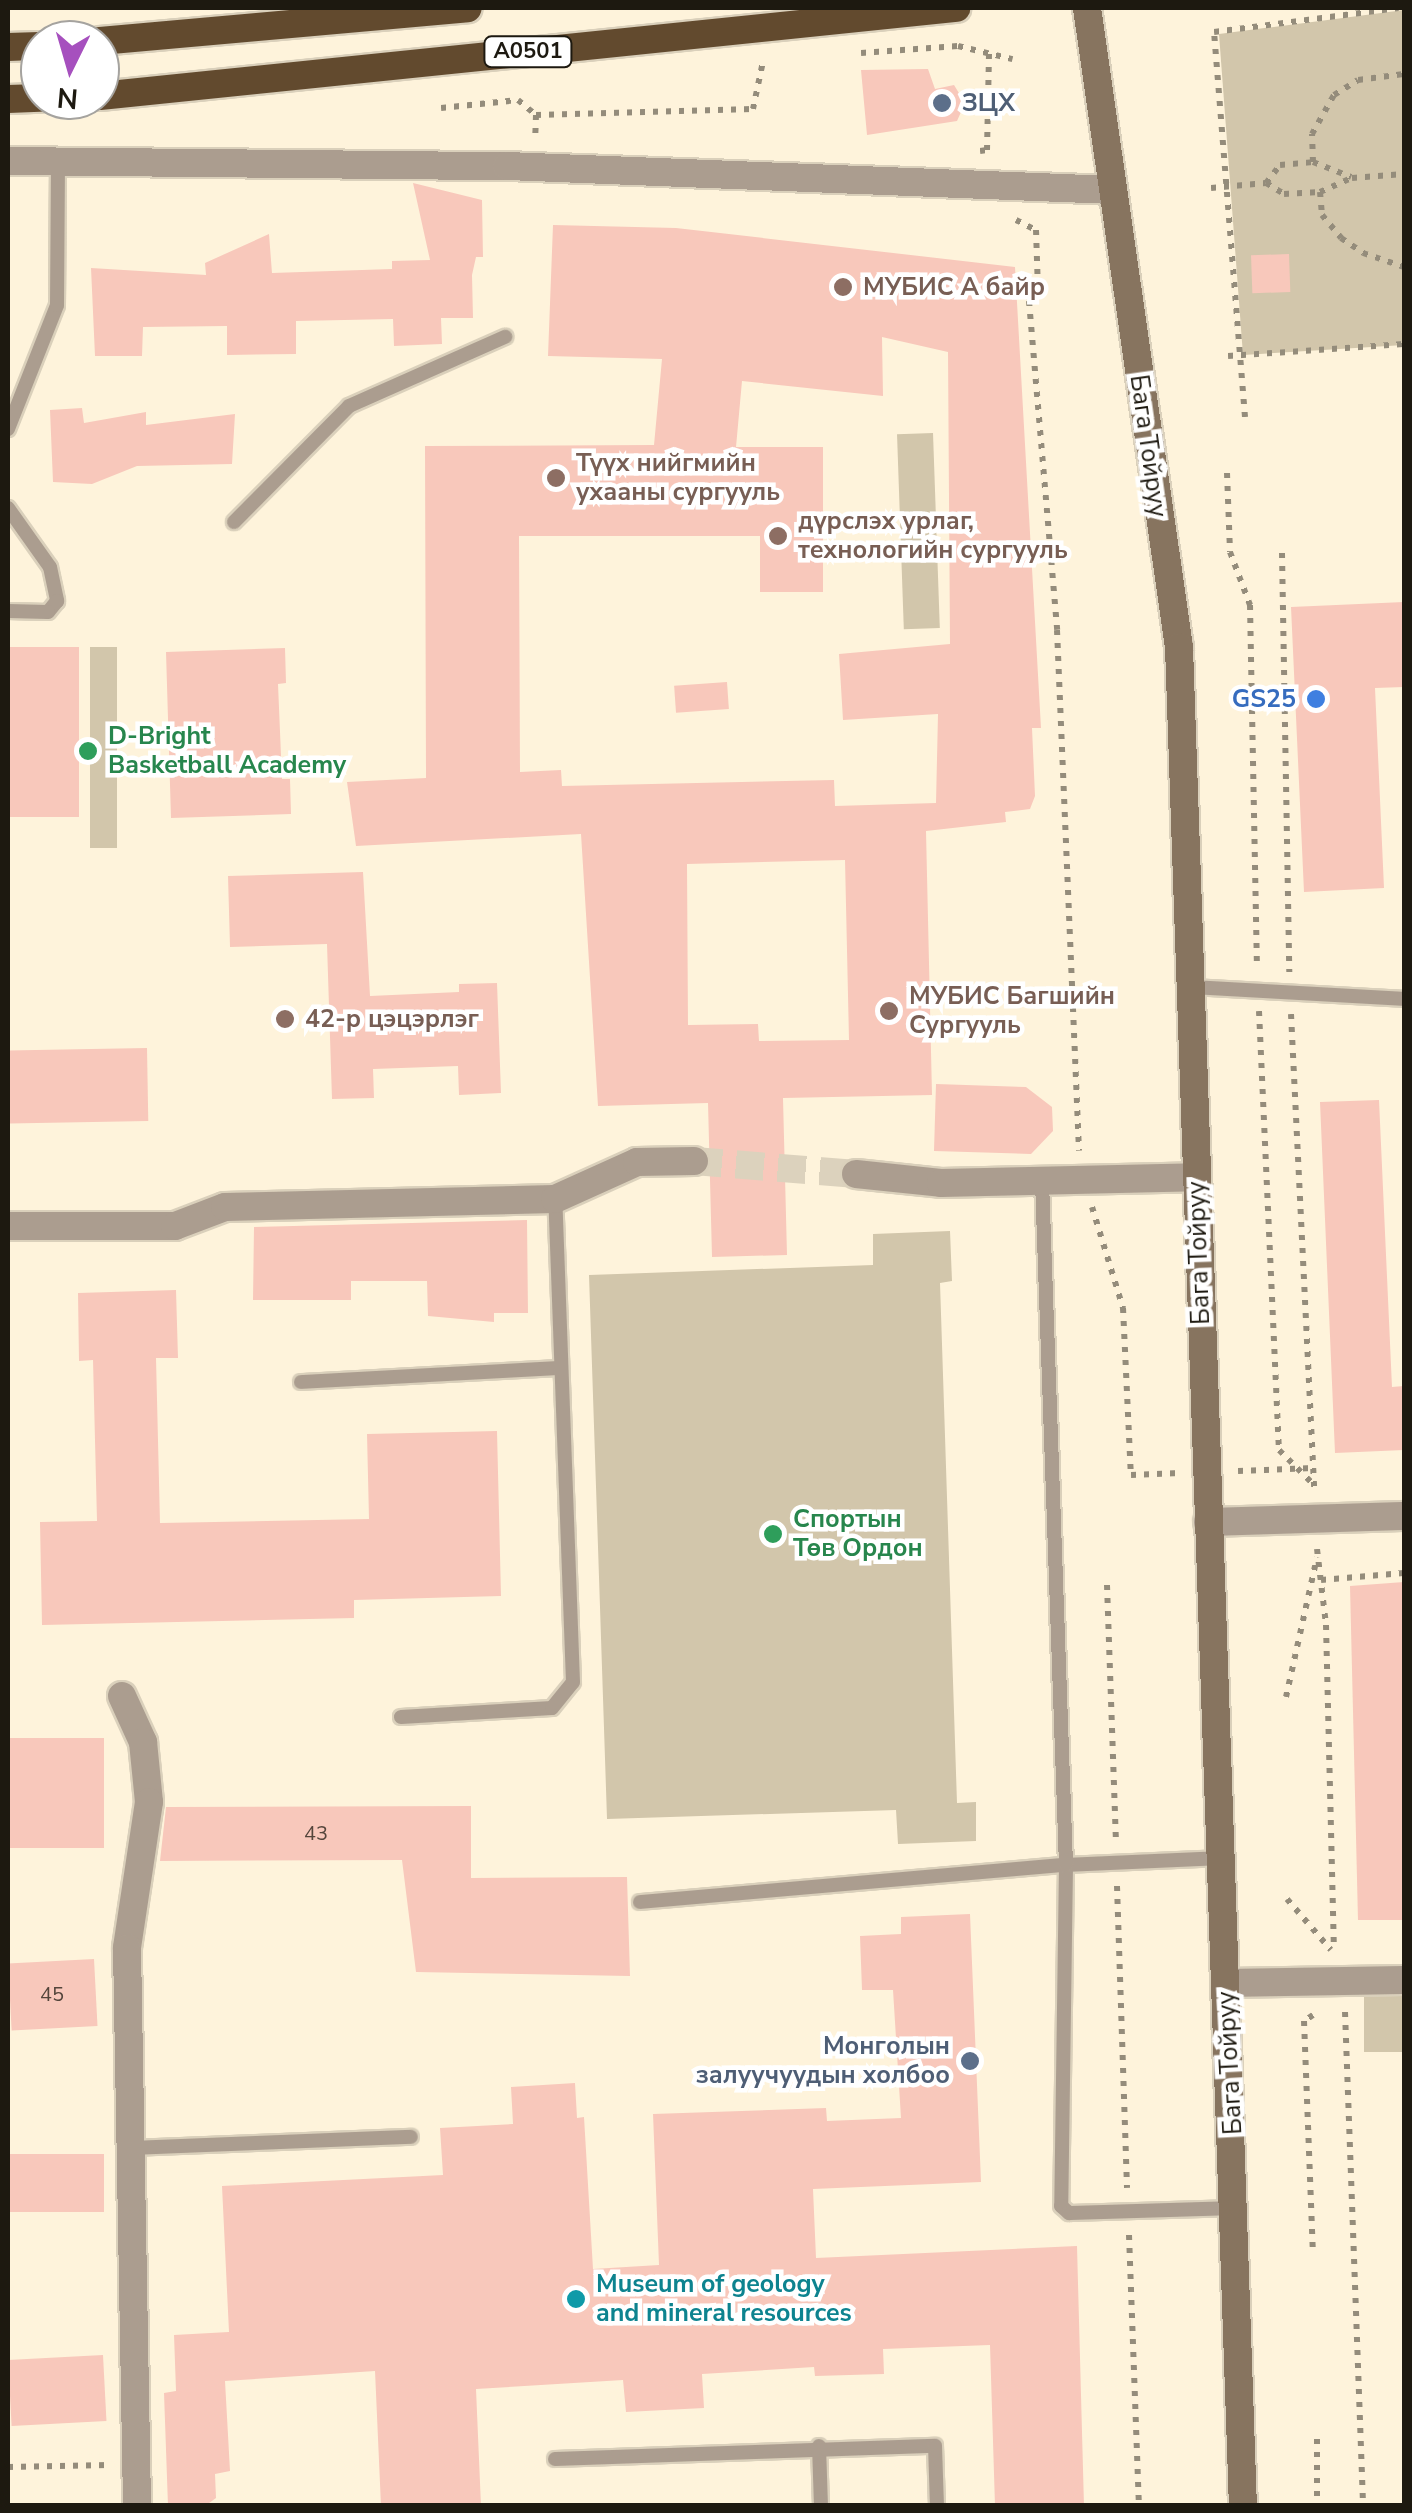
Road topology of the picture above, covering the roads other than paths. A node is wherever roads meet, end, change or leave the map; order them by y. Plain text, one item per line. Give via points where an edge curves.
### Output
1 (468, 8) edge
2 (956, 8) edge
3 (1087, 8) edge
4 (120, 40) edge
5 (120, 94) edge
6 (8, 162) edge
7 (58, 162) junction
8 (1112, 190) junction
9 (506, 337) dead end
10 (8, 429) edge
11 (8, 508) edge
12 (234, 522) dead end
13 (8, 611) edge
14 (1190, 986) junction
15 (1404, 998) edge
16 (694, 1161) tunnel mouth
17 (856, 1174) tunnel mouth
18 (1196, 1178) junction
19 (1042, 1182) junction
20 (556, 1199) junction
21 (8, 1226) edge
22 (561, 1368) junction
23 (301, 1382) dead end
24 (1404, 1516) edge
25 (1208, 1522) junction
26 (122, 1696) dead end
27 (401, 1717) dead end
28 (1221, 1858) junction
29 (1066, 1866) junction
30 (640, 1902) dead end
31 (1404, 1980) edge
32 (1226, 1983) junction
33 (411, 2137) dead end
34 (132, 2148) junction
35 (1237, 2208) junction
36 (819, 2446) junction
37 (555, 2458) dead end
38 (137, 2506) edge
39 (820, 2506) edge
40 (936, 2506) edge
41 (1243, 2506) edge

1 - 4 highway, A0501
2 - 5 highway, A0501
3 - 8 main road, Бага Тойруу
6 - 7 street
7 - 8 street via 508,166
7 - 10 lane via 57,305
8 - 14 main road, Бага Тойруу via 1180,647
9 - 12 lane via 349,406
11 - 13 lane via 50,568 57,601 48,612
14 - 15 lane
14 - 18 main road, Бага Тойруу
16 - 20 street via 637,1162
17 - 19 street via 941,1184
18 - 19 street
18 - 25 main road, Бага Тойруу
19 - 29 lane
20 - 21 street via 225,1207 175,1226
20 - 22 lane
22 - 23 lane
22 - 27 lane via 572,1682 552,1708
24 - 25 street
25 - 28 main road, Бага Тойруу
26 - 34 street via 143,1742 149,1802 127,1948
28 - 29 lane
28 - 32 main road, Бага Тойруу
29 - 30 lane
29 - 35 lane via 1061,2206 1069,2213
31 - 32 street
32 - 35 main road, Бага Тойруу
33 - 34 lane
34 - 38 street
35 - 41 main road, Бага Тойруу
36 - 37 lane
36 - 39 lane
36 - 40 lane via 935,2446

